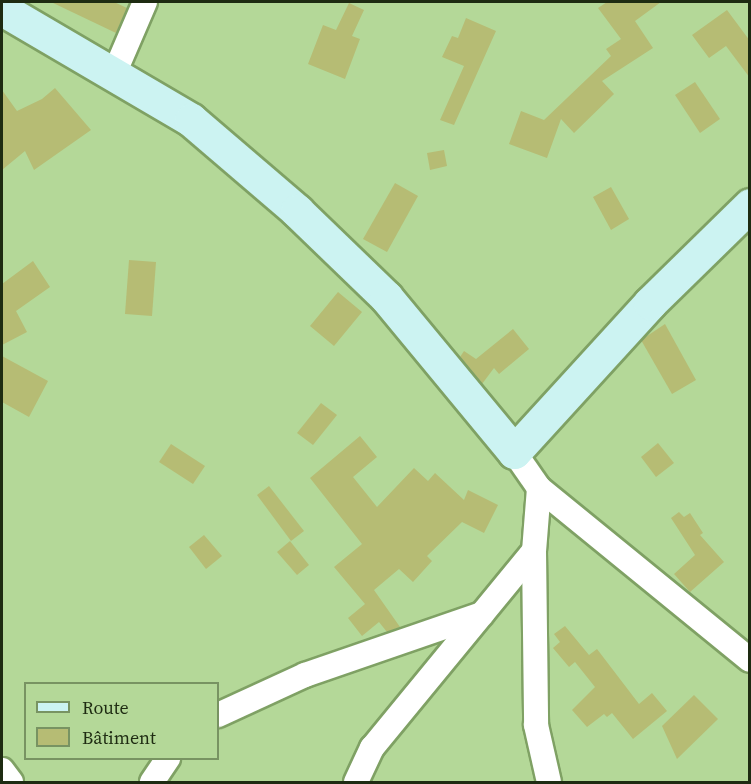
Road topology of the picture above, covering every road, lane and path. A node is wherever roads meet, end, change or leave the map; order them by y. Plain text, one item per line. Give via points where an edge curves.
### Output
1 (145, 2) edge
2 (2, 9) edge
3 (114, 74) junction
4 (750, 205) edge
5 (514, 452) junction
6 (540, 488) junction
7 (534, 551) junction
8 (482, 614) junction
9 (750, 660) edge
10 (219, 715) edge
11 (167, 760) edge
12 (2, 770) edge
13 (11, 783) edge
14 (152, 783) edge
15 (356, 783) edge
16 (549, 783) edge

1 - 3 street
2 - 3 street
3 - 5 street via 191,120 305,219 386,297
4 - 5 street via 650,303
5 - 6 street
6 - 7 street
6 - 9 street
7 - 8 street
7 - 16 street via 536,725
8 - 10 street via 305,675
8 - 15 street via 372,747
11 - 14 street
12 - 13 street

